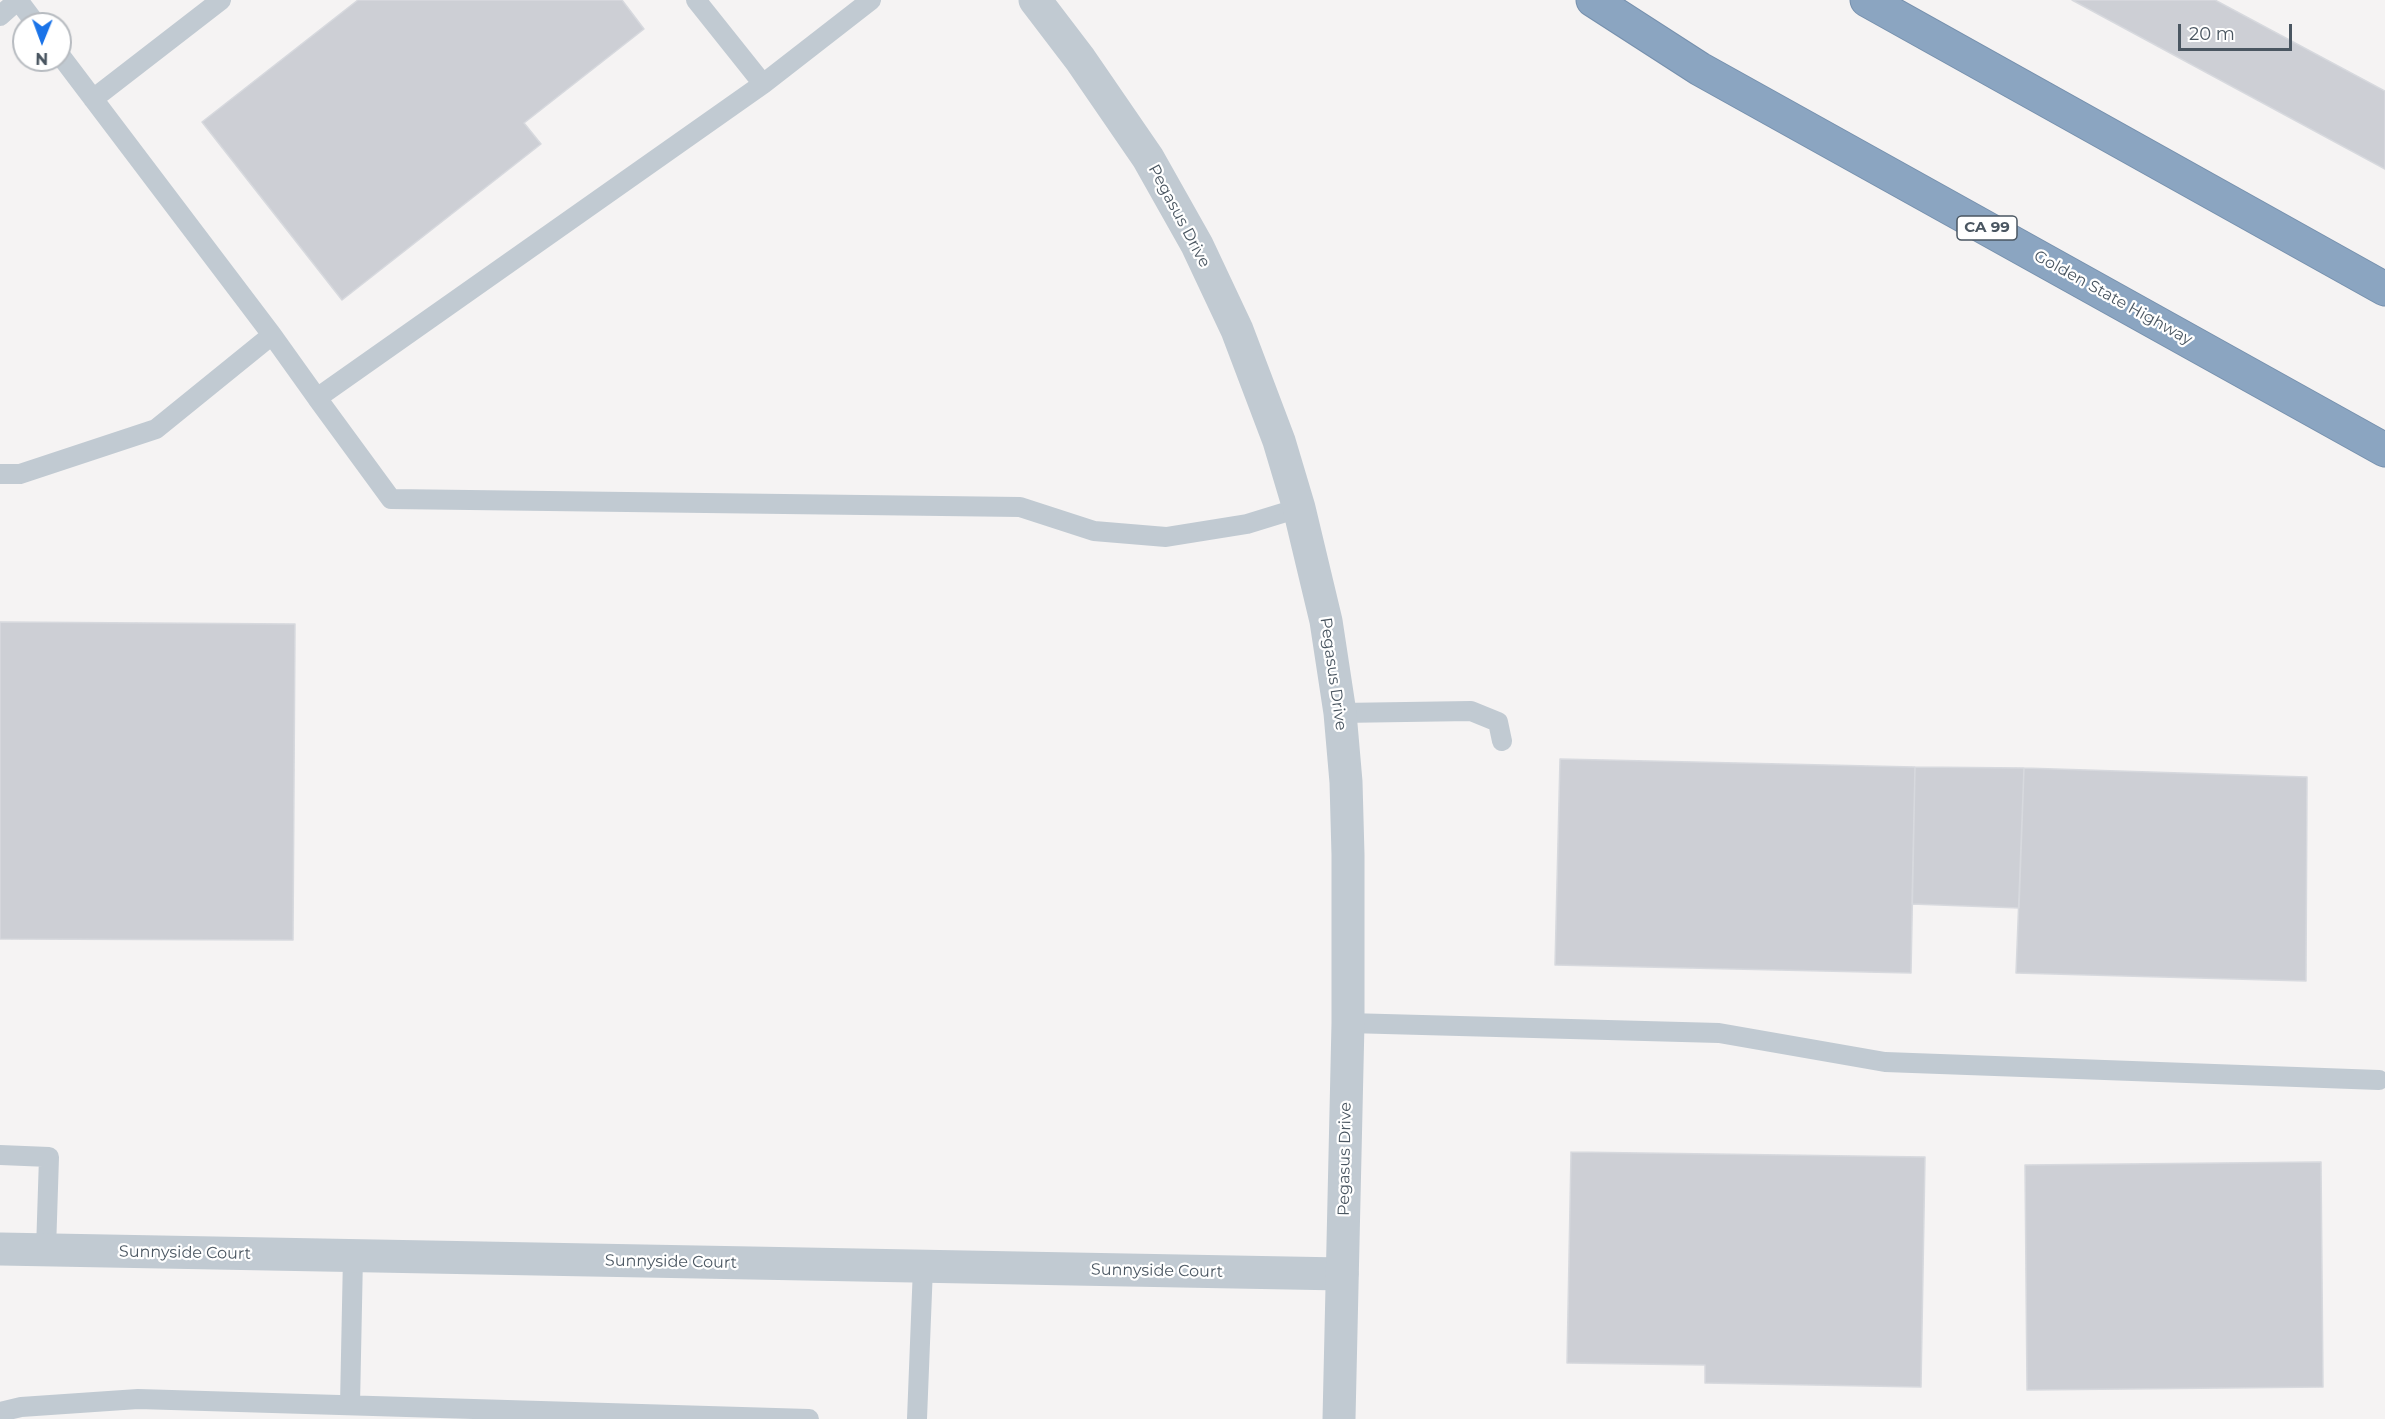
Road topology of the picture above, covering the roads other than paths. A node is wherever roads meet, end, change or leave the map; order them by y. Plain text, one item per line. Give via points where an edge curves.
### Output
1 (18, 0) edge
2 (221, 0) edge
3 (696, 0) edge
4 (871, 0) edge
5 (1035, 0) edge
6 (1593, 0) edge
7 (1867, 0) edge
8 (0, 16) edge
9 (72, 72) edge
10 (763, 84) junction
11 (93, 99) junction
12 (2385, 289) edge
13 (272, 335) junction
14 (317, 398) junction
15 (2385, 450) edge
16 (0, 474) edge
17 (1299, 508) junction
18 (1340, 713) junction
19 (1502, 741) dead end
20 (1348, 1023) junction
21 (2379, 1080) dead end
22 (0, 1155) edge
23 (0, 1249) edge
24 (46, 1250) junction
25 (353, 1256) junction
26 (923, 1267) junction
27 (1342, 1274) junction
28 (350, 1405) junction
29 (0, 1412) edge
30 (809, 1419) edge
31 (918, 1419) edge
32 (1339, 1419) edge

1 - 8 lane
2 - 11 lane
3 - 10 lane
4 - 10 lane
5 - 17 street, Pegasus Drive via 1148,158 1197,245 1237,330 1279,441
6 - 15 highway, Golden State Highway / CA 99 via 1700,69
7 - 12 highway
9 - 11 lane
10 - 14 lane
11 - 13 lane
13 - 14 lane
13 - 16 lane via 156,429 20,474
14 - 17 lane via 391,499 1020,507 1094,531 1166,537 1247,524
17 - 18 street, Pegasus Drive via 1326,621
18 - 19 lane via 1472,711 1498,722
18 - 20 street, Pegasus Drive via 1346,782
20 - 21 lane via 1719,1033 1885,1062
20 - 27 street, Pegasus Drive
22 - 24 lane via 49,1156
23 - 24 street, Sunnyside Court
24 - 25 street, Sunnyside Court
25 - 26 street, Sunnyside Court
25 - 28 lane
26 - 27 street, Sunnyside Court
26 - 31 lane
27 - 32 street, Pegasus Drive
28 - 29 lane via 138,1399 21,1407
28 - 30 lane

